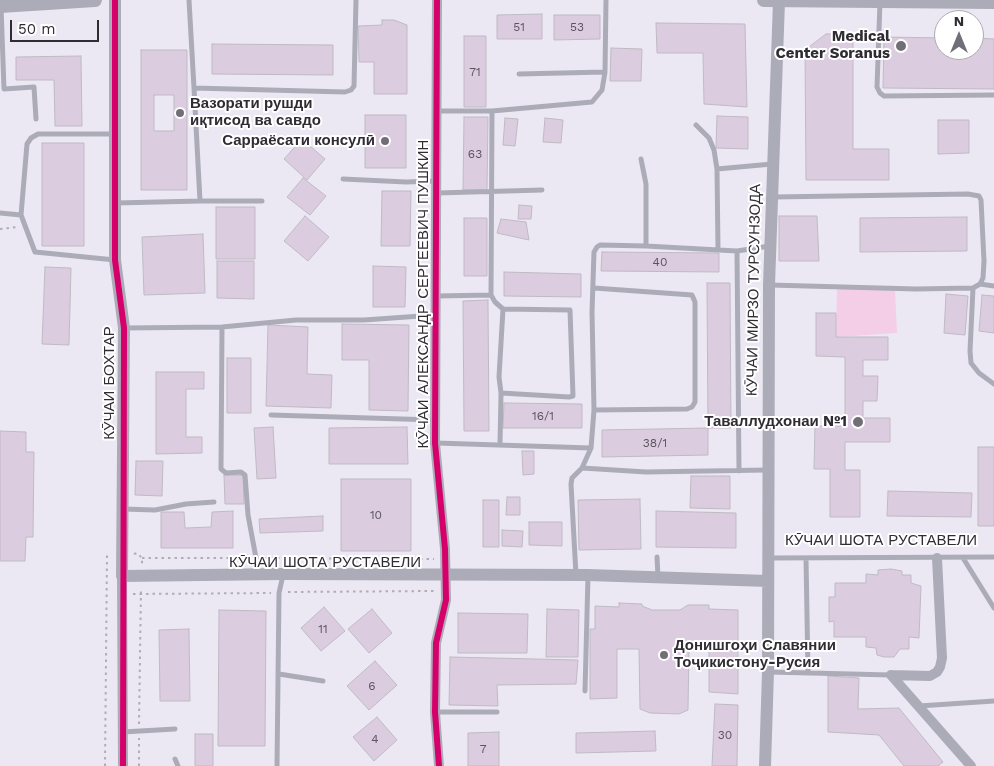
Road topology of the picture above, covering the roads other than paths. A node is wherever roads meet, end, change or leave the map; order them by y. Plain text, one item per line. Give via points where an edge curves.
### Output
1 (95, 0) edge
2 (115, 0) edge
3 (190, 0) edge
4 (356, 0) edge
5 (437, 0) edge
6 (606, 0) edge
7 (764, 0) edge
8 (778, 0) edge
9 (880, 2) junction
10 (994, 2) edge
11 (0, 6) edge
12 (605, 72) junction
13 (520, 74) dead end
14 (194, 88) junction
15 (2, 89) edge
16 (994, 95) edge
17 (438, 111) junction
18 (492, 111) junction
19 (36, 119) dead end
20 (696, 125) dead end
21 (116, 134) junction
22 (641, 160) dead end
23 (773, 164) junction
24 (717, 169) junction
25 (343, 180) dead end
26 (437, 181) junction
27 (542, 190) dead end
28 (492, 192) junction
29 (437, 193) junction
30 (772, 197) junction
31 (200, 201) junction
32 (262, 201) dead end
33 (116, 203) junction
34 (0, 213) edge
35 (21, 215) junction
36 (646, 246) junction
37 (770, 246) junction
38 (718, 249) junction
39 (737, 250) junction
40 (116, 260) junction
41 (980, 284) junction
42 (769, 285) junction
43 (994, 286) edge
44 (594, 288) junction
45 (973, 288) junction
46 (491, 295) junction
47 (436, 296) junction
48 (503, 309) junction
49 (436, 316) junction
50 (222, 327) junction
51 (124, 328) junction
52 (993, 384) edge
53 (501, 393) junction
54 (594, 410) junction
55 (271, 415) dead end
56 (436, 420) junction
57 (435, 443) junction
58 (500, 444) junction
59 (591, 448) junction
60 (582, 468) junction
61 (767, 470) junction
62 (739, 471) junction
63 (214, 502) dead end
64 (123, 508) junction
65 (657, 557) dead end
66 (994, 557) edge
67 (768, 558) junction
68 (806, 558) junction
69 (937, 558) junction
70 (963, 558) junction
71 (284, 574) junction
72 (259, 575) junction
73 (582, 575) junction
74 (122, 576) junction
75 (445, 576) junction
76 (658, 577) junction
77 (768, 581) junction
78 (994, 608) edge
79 (768, 672) junction
80 (808, 672) junction
81 (279, 674) junction
82 (891, 674) junction
83 (323, 681) dead end
84 (585, 691) dead end
85 (994, 701) edge
86 (919, 706) junction
87 (435, 712) junction
88 (497, 712) dead end
89 (175, 729) dead end
90 (124, 732) junction
91 (175, 759) dead end
92 (123, 766) edge
93 (178, 766) edge
94 (276, 766) edge
95 (439, 766) edge
96 (765, 766) edge
97 (971, 766) edge

1 - 11 main road
2 - 21 street, КӮЧАИ БОХТАР
3 - 14 lane
4 - 14 lane via 354,86 351,90 288,92
5 - 17 street, КӮЧАИ АЛЕКСАНДР СЕРГЕЕВИЧ ПУШКИН
6 - 12 lane
7 - 8 main road
8 - 9 main road
8 - 23 street, КӮЧАИ МИРЗО ТУРСУНЗОДА
9 - 10 main road
9 - 16 lane via 877,88 880,93 884,96
11 - 15 lane
12 - 13 lane
12 - 18 lane via 602,90 592,102
14 - 31 lane
15 - 19 lane via 34,87
17 - 18 lane
17 - 26 street, КӮЧАИ АЛЕКСАНДР СЕРГЕЕВИЧ ПУШКИН
18 - 28 lane
20 - 24 lane via 709,138
21 - 33 street, КӮЧАИ БОХТАР
21 - 35 lane via 38,134 31,138 27,144
22 - 36 lane via 646,184
23 - 24 lane
23 - 30 street, КӮЧАИ МИРЗО ТУРСУНЗОДА
24 - 38 lane
25 - 26 lane
26 - 29 street, КӮЧАИ АЛЕКСАНДР СЕРГЕЕВИЧ ПУШКИН
27 - 28 lane
28 - 29 lane
28 - 46 lane
29 - 47 street, КӮЧАИ АЛЕКСАНДР СЕРГЕЕВИЧ ПУШКИН
30 - 37 street, КӮЧАИ МИРЗО ТУРСУНЗОДА
30 - 41 lane via 979,196 984,262
31 - 32 lane
31 - 33 lane
33 - 40 street, КӮЧАИ БОХТАР
34 - 35 lane
35 - 40 lane via 35,252
36 - 38 lane
36 - 44 lane via 597,247 594,252
37 - 39 lane
37 - 42 street, КӮЧАИ МИРЗО ТУРСУНЗОДА
38 - 39 lane
39 - 62 lane
40 - 51 street, КӮЧАИ БОХТАР
41 - 43 lane
41 - 45 lane
42 - 45 lane
42 - 61 street, КӮЧАИ МИРЗО ТУРСУНЗОДА
44 - 54 lane
44 - 54 lane via 692,295 695,302 695,402 687,410
45 - 52 lane via 971,363
46 - 47 lane
46 - 48 lane
47 - 49 street, КӮЧАИ АЛЕКСАНДР СЕРГЕЕВИЧ ПУШКИН
48 - 53 lane
48 - 53 lane via 570,310 573,396
49 - 50 lane via 296,320
49 - 56 street, КӮЧАИ АЛЕКСАНДР СЕРГЕЕВИЧ ПУШКИН
50 - 51 lane
50 - 72 lane via 221,468 226,473 246,475 248,515
51 - 64 street, КӮЧАИ БОХТАР
53 - 58 lane
54 - 59 lane
55 - 56 lane
56 - 57 street, КӮЧАИ АЛЕКСАНДР СЕРГЕЕВИЧ ПУШКИН
57 - 58 lane
57 - 75 street, КӮЧАИ АЛЕКСАНДР СЕРГЕЕВИЧ ПУШКИН
58 - 59 lane
59 - 60 lane
60 - 62 lane via 646,472
60 - 73 lane via 572,478 571,484
61 - 62 lane
61 - 67 street, КӮЧАИ МИРЗО ТУРСУНЗОДА
63 - 64 lane via 155,510
64 - 74 street, КӮЧАИ БОХТАР
65 - 76 lane
66 - 70 lane, КӮЧАИ ШОТА РУСТАВЕЛИ
67 - 68 lane, КӮЧАИ ШОТА РУСТАВЕЛИ
67 - 77 street, КӮЧАИ МИРЗО ТУРСУНЗОДА
68 - 69 lane, КӮЧАИ ШОТА РУСТАВЕЛИ
68 - 80 lane
69 - 70 lane, КӮЧАИ ШОТА РУСТАВЕЛИ
69 - 82 street via 940,668 930,676
70 - 78 lane
71 - 72 street, КӮЧАИ ШОТА РУСТАВЕЛИ
71 - 75 street, КӮЧАИ ШОТА РУСТАВЕЛИ
71 - 81 lane via 279,592
72 - 74 street, КӮЧАИ ШОТА РУСТАВЕЛИ
73 - 75 street, КӮЧАИ ШОТА РУСТАВЕЛИ
73 - 76 street, КӮЧАИ ШОТА РУСТАВЕЛИ
73 - 84 lane
74 - 90 street, КӮЧАИ БОХТАР
75 - 87 street, КӮЧАИ АЛЕКСАНДР СЕРГЕЕВИЧ ПУШКИН via 446,600 436,643
76 - 77 street, КӮЧАИ ШОТА РУСТАВЕЛИ
77 - 79 street, КӮЧАИ МИРЗО ТУРСУНЗОДА
79 - 80 lane
79 - 96 street, КӮЧАИ МИРЗО ТУРСУНЗОДА
80 - 82 lane
81 - 83 lane
81 - 94 lane
82 - 86 street
85 - 86 lane
86 - 97 street
87 - 88 lane
87 - 95 street, КӮЧАИ АЛЕКСАНДР СЕРГЕЕВИЧ ПУШКИН
89 - 90 lane
90 - 92 street, КӮЧАИ БОХТАР
91 - 93 lane

